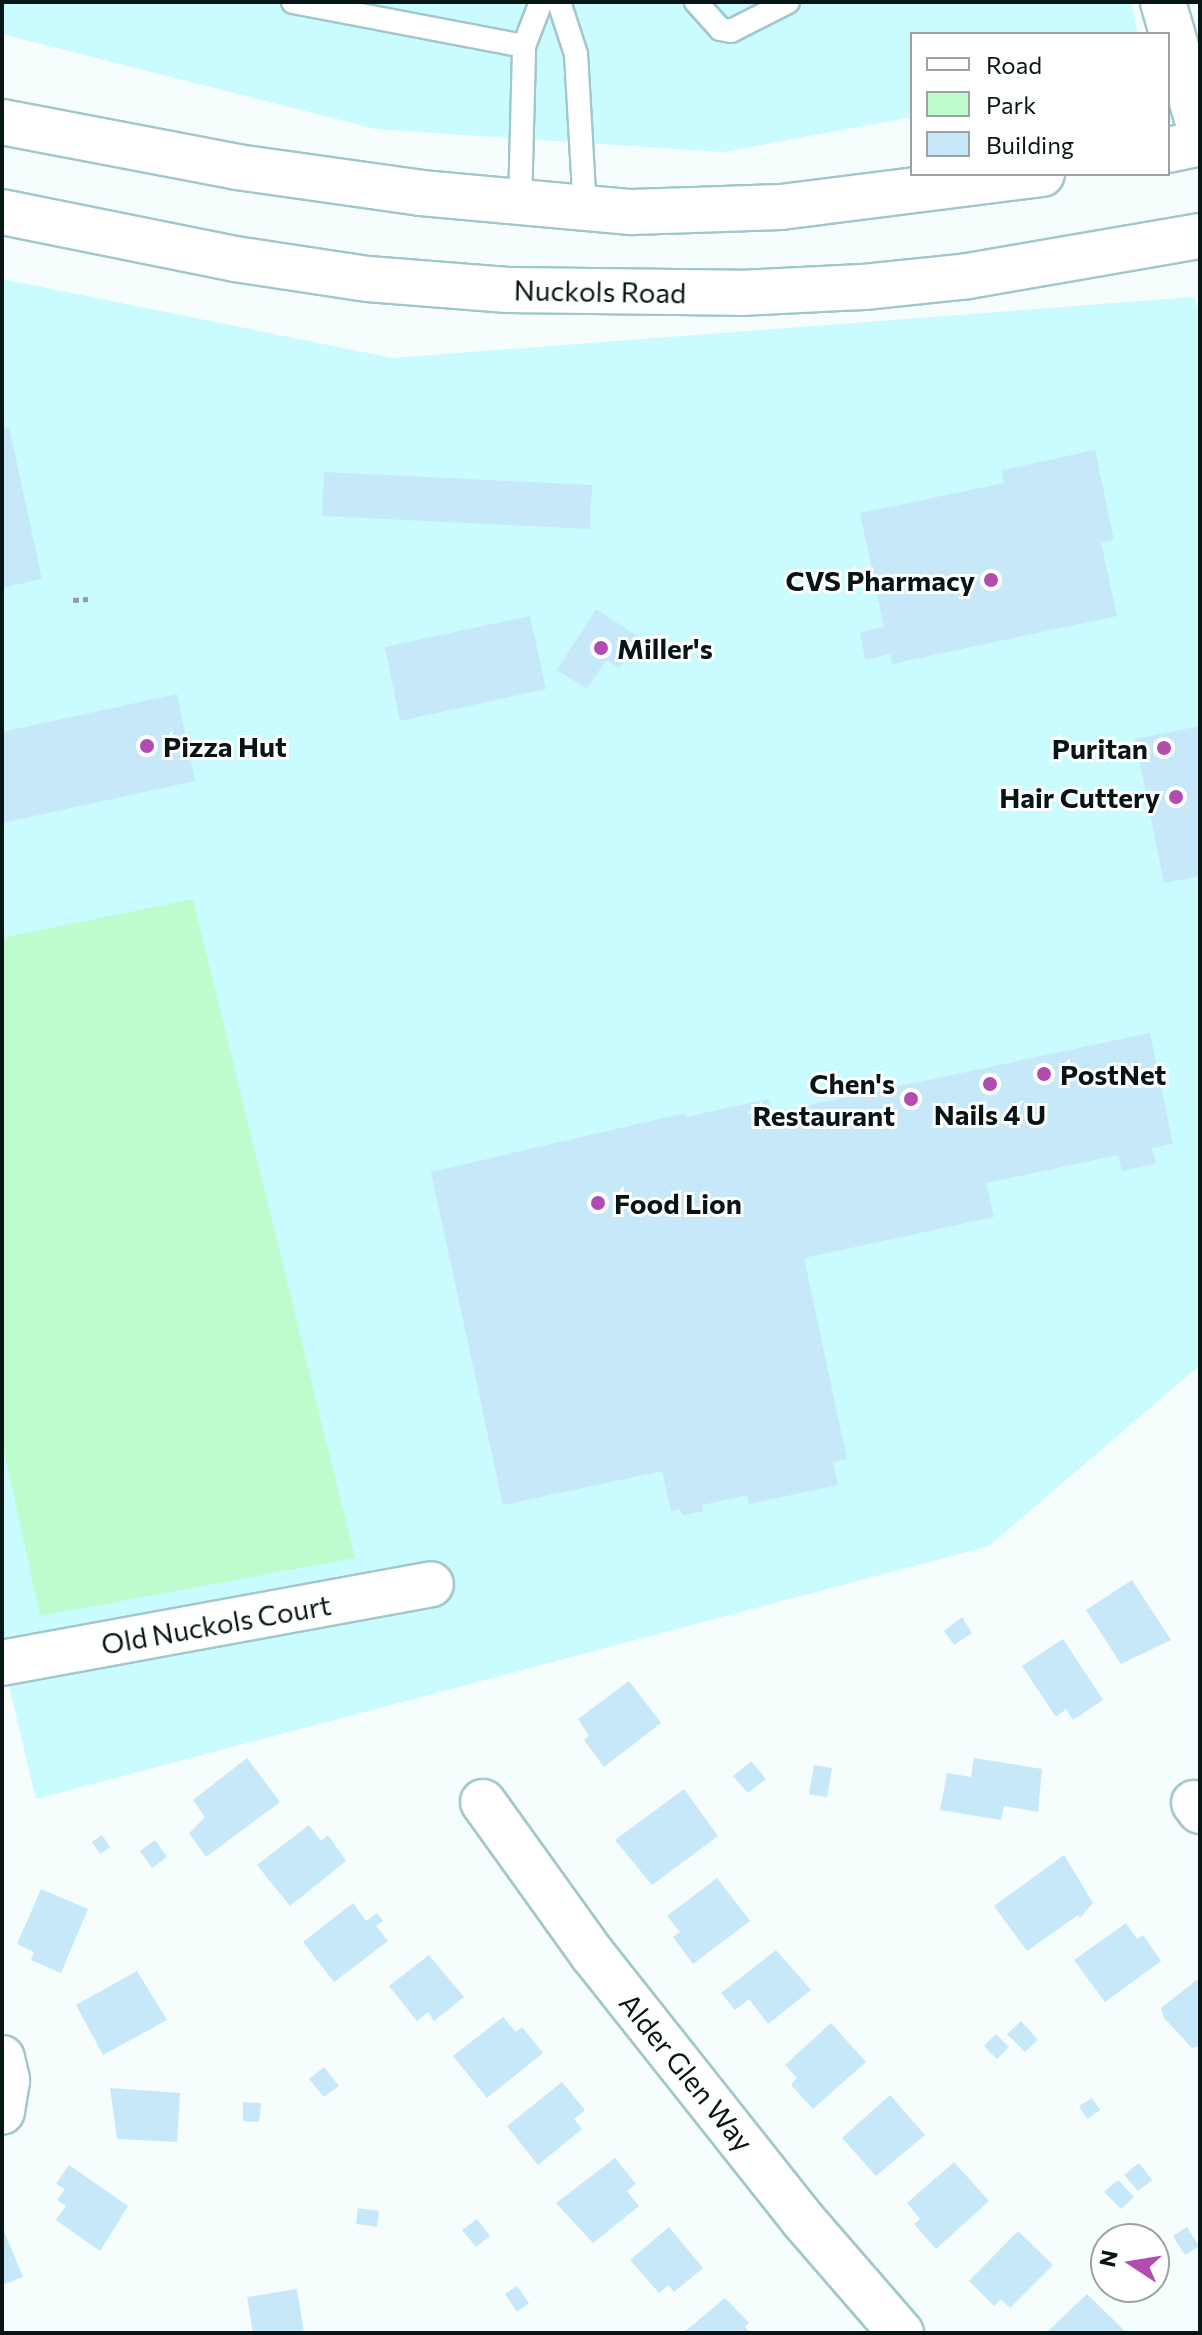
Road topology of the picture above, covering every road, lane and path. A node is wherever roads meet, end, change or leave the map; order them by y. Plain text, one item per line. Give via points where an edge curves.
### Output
1 (293, 2) edge
2 (541, 2) edge
3 (559, 2) edge
4 (696, 2) edge
5 (788, 2) edge
6 (1163, 2) edge
7 (344, 7) edge
8 (524, 46) junction
9 (2, 122) edge
10 (1200, 129) edge
11 (1200, 143) edge
12 (1170, 150) edge
13 (1026, 176) edge
14 (520, 204) junction
15 (585, 209) junction
16 (2, 212) edge
17 (1200, 236) edge
18 (88, 599) dead end
19 (73, 600) dead end
20 (431, 1584) dead end
21 (2, 1663) edge
22 (483, 1802) dead end
23 (2, 2058) edge
24 (2, 2112) edge
25 (901, 2333) edge

1 - 7 lane
2 - 8 lane
3 - 15 lane via 576,54
4 - 5 lane via 720,29 731,31
6 - 10 main road
7 - 8 lane
8 - 14 lane
9 - 14 main road via 237,167
11 - 12 main road
13 - 15 main road via 781,207
14 - 15 main road
16 - 17 main road, Nuckols Road via 235,259 368,279 508,290 740,293 864,287 968,276
18 - 19 path
20 - 21 main road, Old Nuckols Court
22 - 25 main road, Alder Glen Way via 593,1955 803,2220
23 - 24 main road via 7,2080

